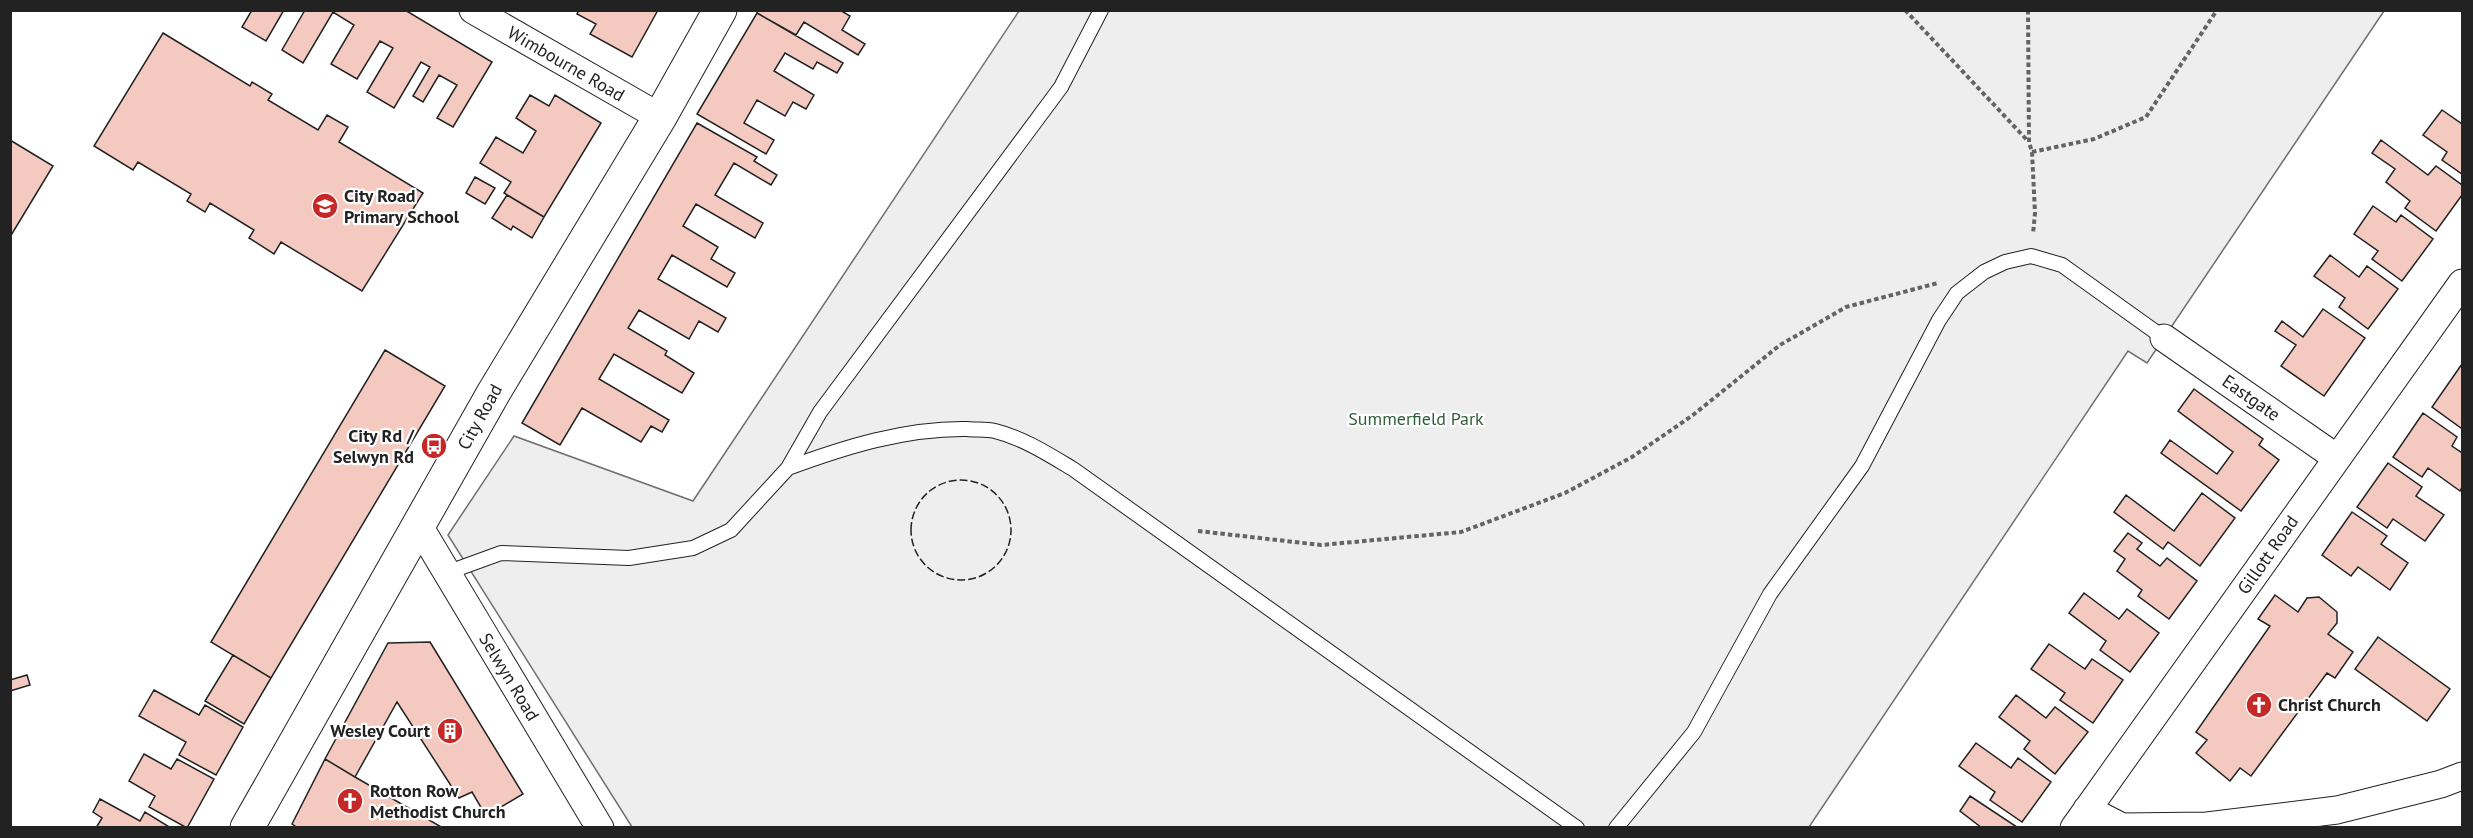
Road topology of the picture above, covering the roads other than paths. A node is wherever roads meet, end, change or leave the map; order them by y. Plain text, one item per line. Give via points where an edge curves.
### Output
1 (473, 10) edge
2 (720, 10) edge
3 (1101, 10) edge
4 (660, 117) junction
5 (2463, 283) edge
6 (2164, 338) joint
7 (2337, 458) junction
8 (788, 468) junction
9 (419, 526) junction
10 (446, 573) junction
11 (2463, 776) edge
12 (2080, 818) edge
13 (247, 828) edge
14 (600, 828) edge
15 (1577, 828) edge
16 (1616, 828) edge

1 - 4 street, Wimbourne Road
2 - 4 main road, City Road
3 - 8 lane via 1060,87 820,412
4 - 9 main road, City Road via 494,392
5 - 7 street, Gillott Road
6 - 7 street, Eastgate
6 - 16 lane via 2062,265 2031,256 1984,272 1957,293 1938,320 1863,466 1770,594 1694,732
7 - 12 street, Gillott Road
8 - 10 lane via 731,530 693,548 629,558 501,553
8 - 15 lane via 834,451 902,434 945,429 992,430 1020,439 1047,453 1152,525
9 - 10 street, Selwyn Road
9 - 13 main road, City Road
10 - 14 street, Selwyn Road
11 - 12 street via 2337,810 2207,826 2122,827

